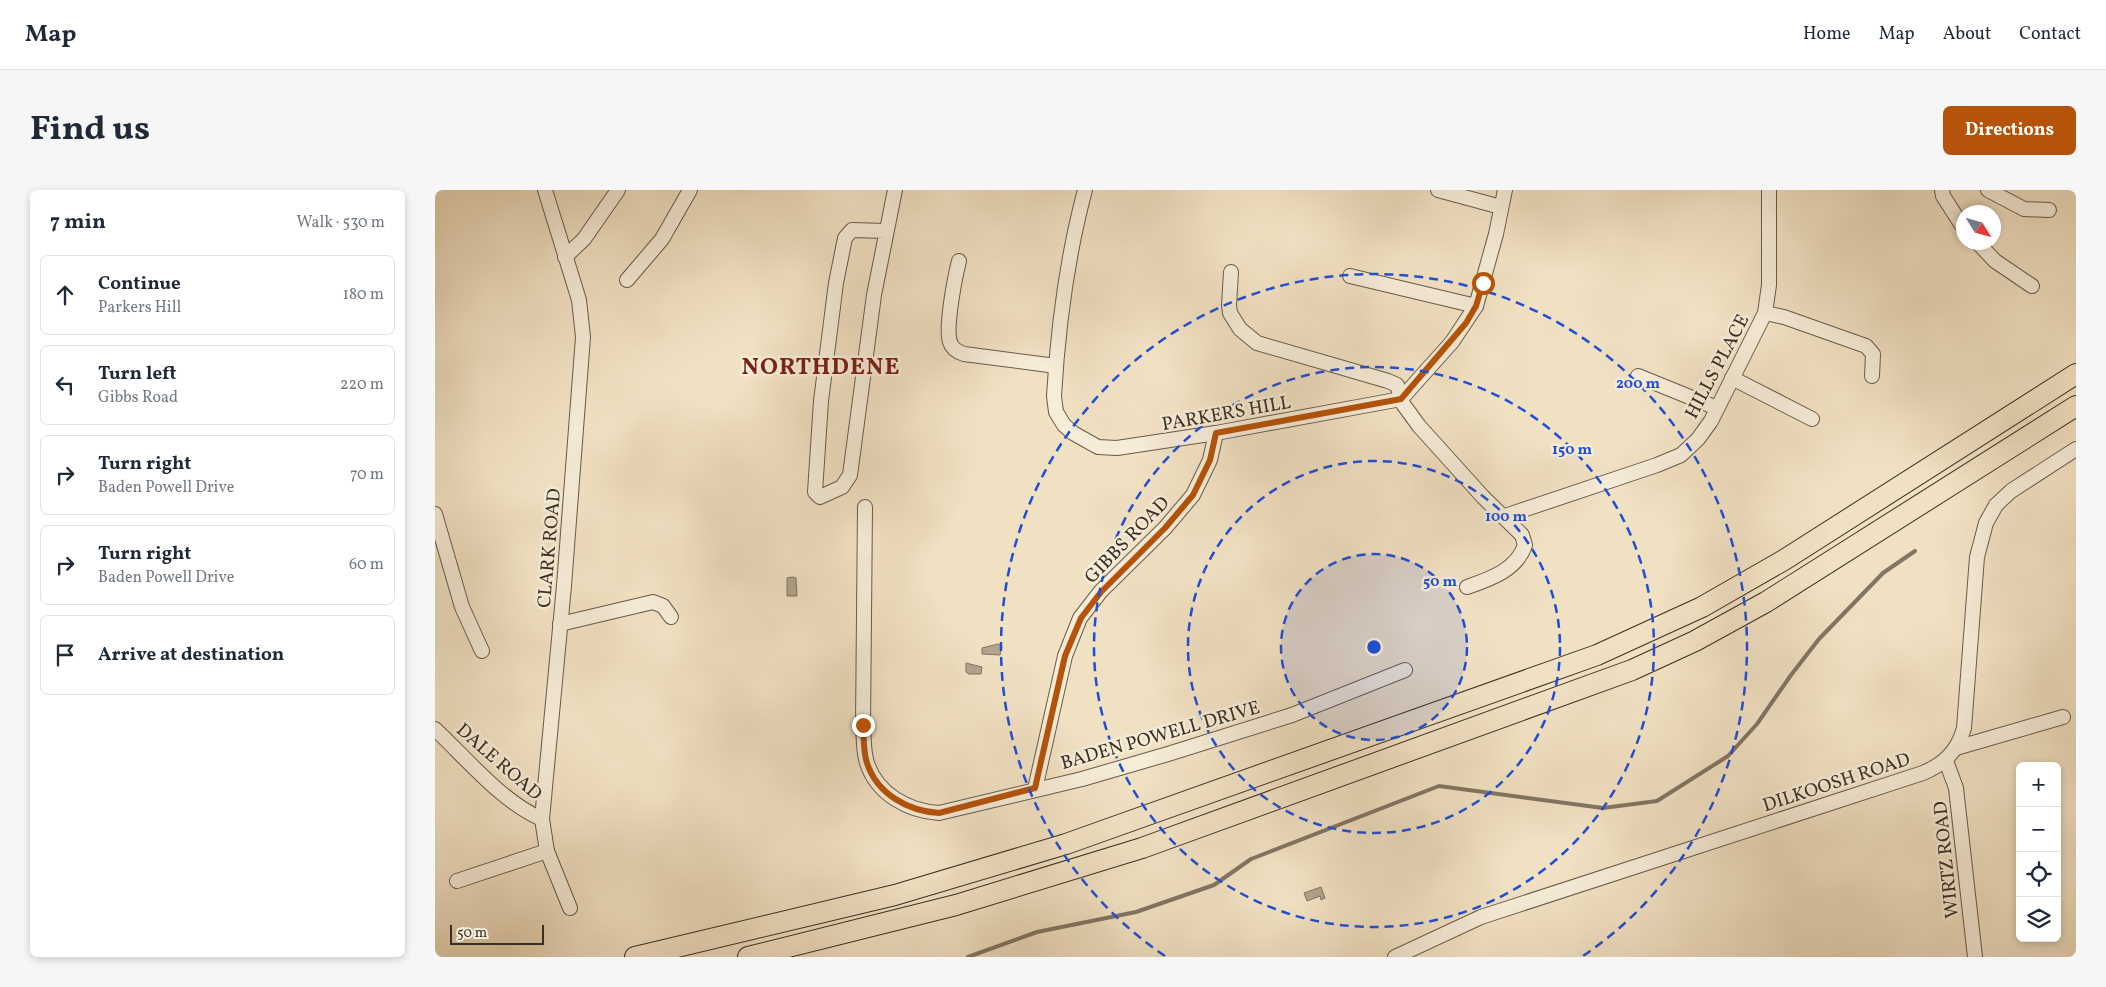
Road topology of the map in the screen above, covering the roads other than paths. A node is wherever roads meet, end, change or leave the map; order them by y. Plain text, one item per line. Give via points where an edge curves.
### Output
1 (545, 190) edge
2 (617, 190) edge
3 (690, 190) edge
4 (895, 190) edge
5 (1085, 190) edge
6 (1438, 190) edge
7 (1505, 190) edge
8 (1769, 190) edge
9 (1988, 190) edge
10 (1942, 193) edge
11 (2011, 195) edge
12 (1501, 207) junction
13 (2049, 210) dead end
14 (1956, 216) edge
15 (886, 231) junction
16 (1985, 250) edge
17 (565, 258) junction
18 (959, 261) dead end
19 (1231, 272) dead end
20 (1350, 276) dead end
21 (627, 280) dead end
22 (2032, 286) dead end
23 (1476, 306) junction
24 (1765, 313) junction
25 (1056, 366) junction
26 (2076, 374) edge
27 (1638, 376) dead end
28 (1872, 376) dead end
29 (1732, 378) junction
30 (1401, 399) junction
31 (2076, 406) edge
32 (1717, 408) junction
33 (1812, 419) dead end
34 (1216, 433) junction
35 (2076, 449) edge
36 (865, 507) dead end
37 (435, 514) edge
38 (1505, 516) junction
39 (1467, 587) dead end
40 (671, 617) dead end
41 (560, 624) junction
42 (481, 651) dead end
43 (1405, 670) dead end
44 (2063, 717) dead end
45 (435, 728) edge
46 (1955, 748) junction
47 (1945, 761) junction
48 (1035, 788) junction
49 (542, 819) junction
50 (547, 851) junction
51 (457, 881) dead end
52 (570, 908) dead end
53 (635, 957) edge
54 (748, 957) edge
55 (1395, 957) edge
56 (1975, 957) edge

1 - 17 street, CLARK ROAD
2 - 17 street via 584,239
3 - 21 street via 662,239
4 - 15 street
5 - 25 street, PARKERS HILL via 1064,294
6 - 12 street
7 - 12 street
8 - 24 street, HILLS PLACE via 1769,285
9 - 11 street
10 - 14 street
11 - 13 street via 2032,211
12 - 23 street
15 - 15 street via 852,230 845,238 821,401 814,479 815,492 819,497 842,487 849,475
16 - 22 street
17 - 41 street, CLARK ROAD via 579,300 583,337
18 - 25 street via 952,290 949,340 954,349 965,354
19 - 30 street via 1230,313 1234,322 1257,343 1388,380 1397,385
20 - 23 street
23 - 30 street via 1452,342
24 - 28 street via 1866,346 1873,354
24 - 29 street, HILLS PLACE
25 - 34 street, PARKERS HILL via 1056,412 1064,425 1086,442 1098,447 1117,448
26 - 53 highway via 1784,560 1685,616 1597,655 1047,850 895,895
27 - 32 street
29 - 32 street, HILLS PLACE
29 - 33 street
30 - 34 street, PARKERS HILL
30 - 38 street via 1419,426
31 - 54 highway via 1767,602 1632,670 1087,866 955,906
32 - 38 street, HILLS PLACE via 1698,439 1681,455 1657,466
34 - 48 street, GIBBS ROAD via 1210,460 1193,495 1101,592 1081,618 1065,656
35 - 46 street, DILKOOSH ROAD via 2011,492 1996,505 1986,523 1977,556 1964,728
36 - 48 street, BADEN POWELL DRIVE via 863,725 865,754 873,776 896,800 923,812 939,813
37 - 42 street via 462,607
38 - 39 street via 1522,535 1525,545 1517,560 1490,579
40 - 41 street via 663,606 653,602
41 - 49 street, CLARK ROAD
43 - 48 street, BADEN POWELL DRIVE via 1292,715 1082,779
44 - 46 street
45 - 49 street, DALE ROAD via 523,809
46 - 47 street, DILKOOSH ROAD
47 - 55 street, DILKOOSH ROAD via 1923,773 1481,917
47 - 56 street, WIRTZ ROAD via 1956,788
49 - 50 street, CLARK ROAD
50 - 51 street
50 - 52 street, CLARK ROAD

